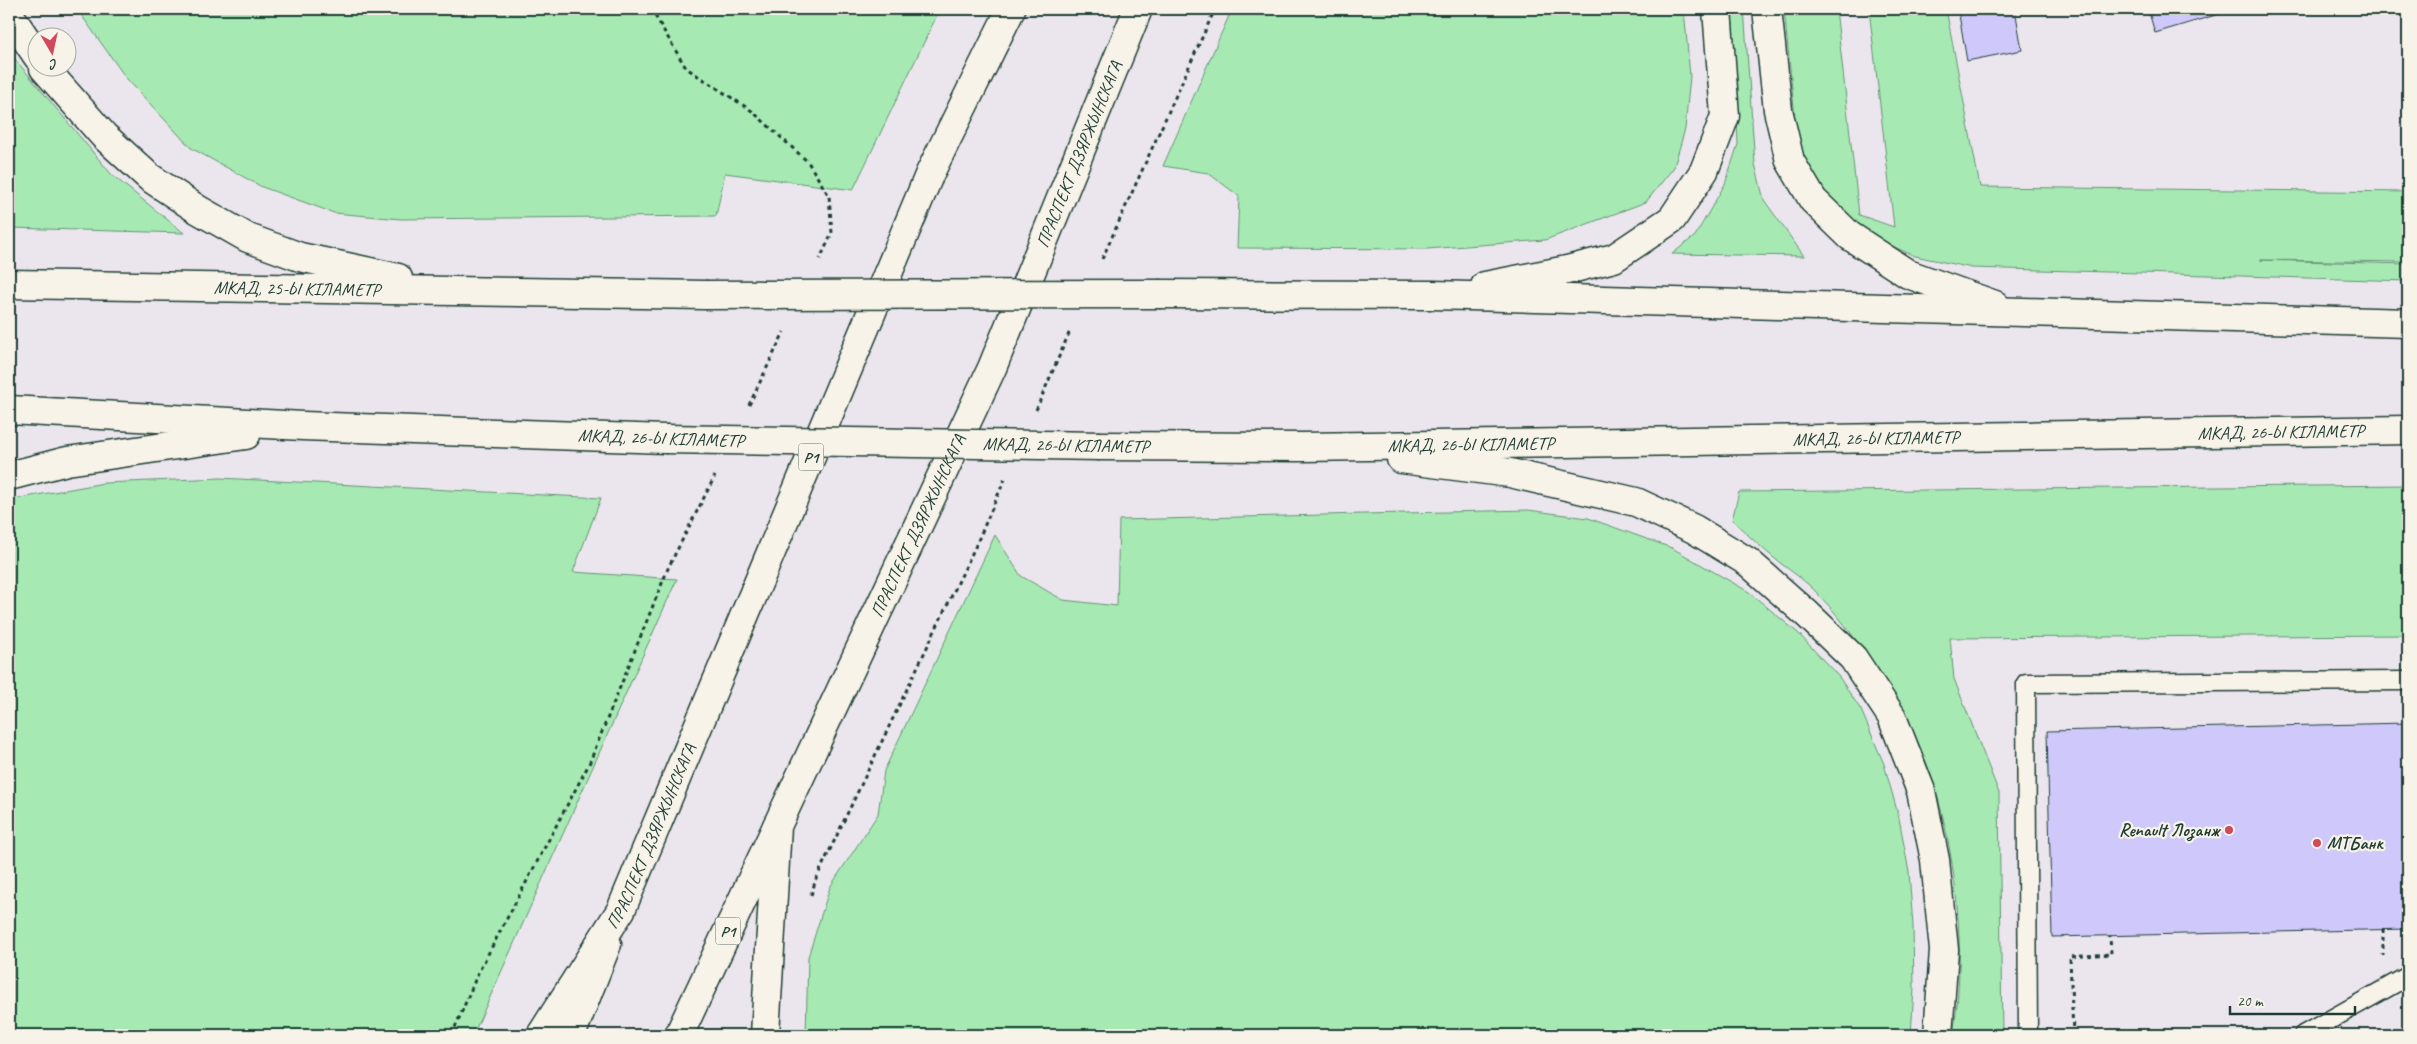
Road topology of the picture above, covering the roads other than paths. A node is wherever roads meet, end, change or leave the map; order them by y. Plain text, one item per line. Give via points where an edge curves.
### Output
1 (1011, 9) edge
2 (1138, 9) edge
3 (1717, 9) edge
4 (1767, 9) edge
5 (9, 14) edge
6 (28, 42) edge
7 (53, 78) edge
8 (9, 284) edge
9 (458, 291) junction
10 (1433, 295) junction
11 (2017, 313) junction
12 (2408, 323) edge
13 (9, 410) edge
14 (303, 426) junction
15 (2408, 430) edge
16 (1302, 447) junction
17 (9, 476) edge
18 (2408, 681) edge
19 (777, 826) junction
20 (621, 910) junction
21 (2408, 976) edge
22 (541, 1035) edge
23 (571, 1035) edge
24 (679, 1035) edge
25 (765, 1035) edge
26 (1938, 1035) edge
27 (2028, 1035) edge
28 (2303, 1035) edge

1 - 20 main road, ПРАСПЕКТ ДЗЯРЖЫНСКАГА / Р1 via 930,173
2 - 19 main road, ПРАСПЕКТ ДЗЯРЖЫНСКАГА / Р1 via 992,368
3 - 10 main road via 1725,116 1704,171 1672,218 1614,258 1568,270
4 - 11 main road via 1778,110 1790,161 1813,200 1850,236 1908,274
5 - 6 main road
7 - 9 main road via 104,136 149,177 248,238 300,257
8 - 9 main road, МКАД, 25-Ы КІЛАМЕТР
9 - 10 main road, МКАД, 25-Ы КІЛАМЕТР, bridge via 704,295
10 - 11 main road
11 - 12 main road
13 - 14 main road
14 - 16 main road, МКАД, 26-Ы КІЛАМЕТР, bridge via 665,439
14 - 17 main road via 67,461
15 - 16 main road, МКАД, 26-Ы КІЛАМЕТР
16 - 26 main road via 1510,473 1636,502 1694,528 1748,562 1807,614 1853,658 1892,717 1921,791 1935,860 1944,950
18 - 27 lane via 2026,683
19 - 24 main road, ПРАСПЕКТ ДЗЯРЖЫНСКАГА / Р1
19 - 25 main road
20 - 22 main road
20 - 23 main road, ПРАСПЕКТ ДЗЯРЖЫНСКАГА / Р1
21 - 28 lane

